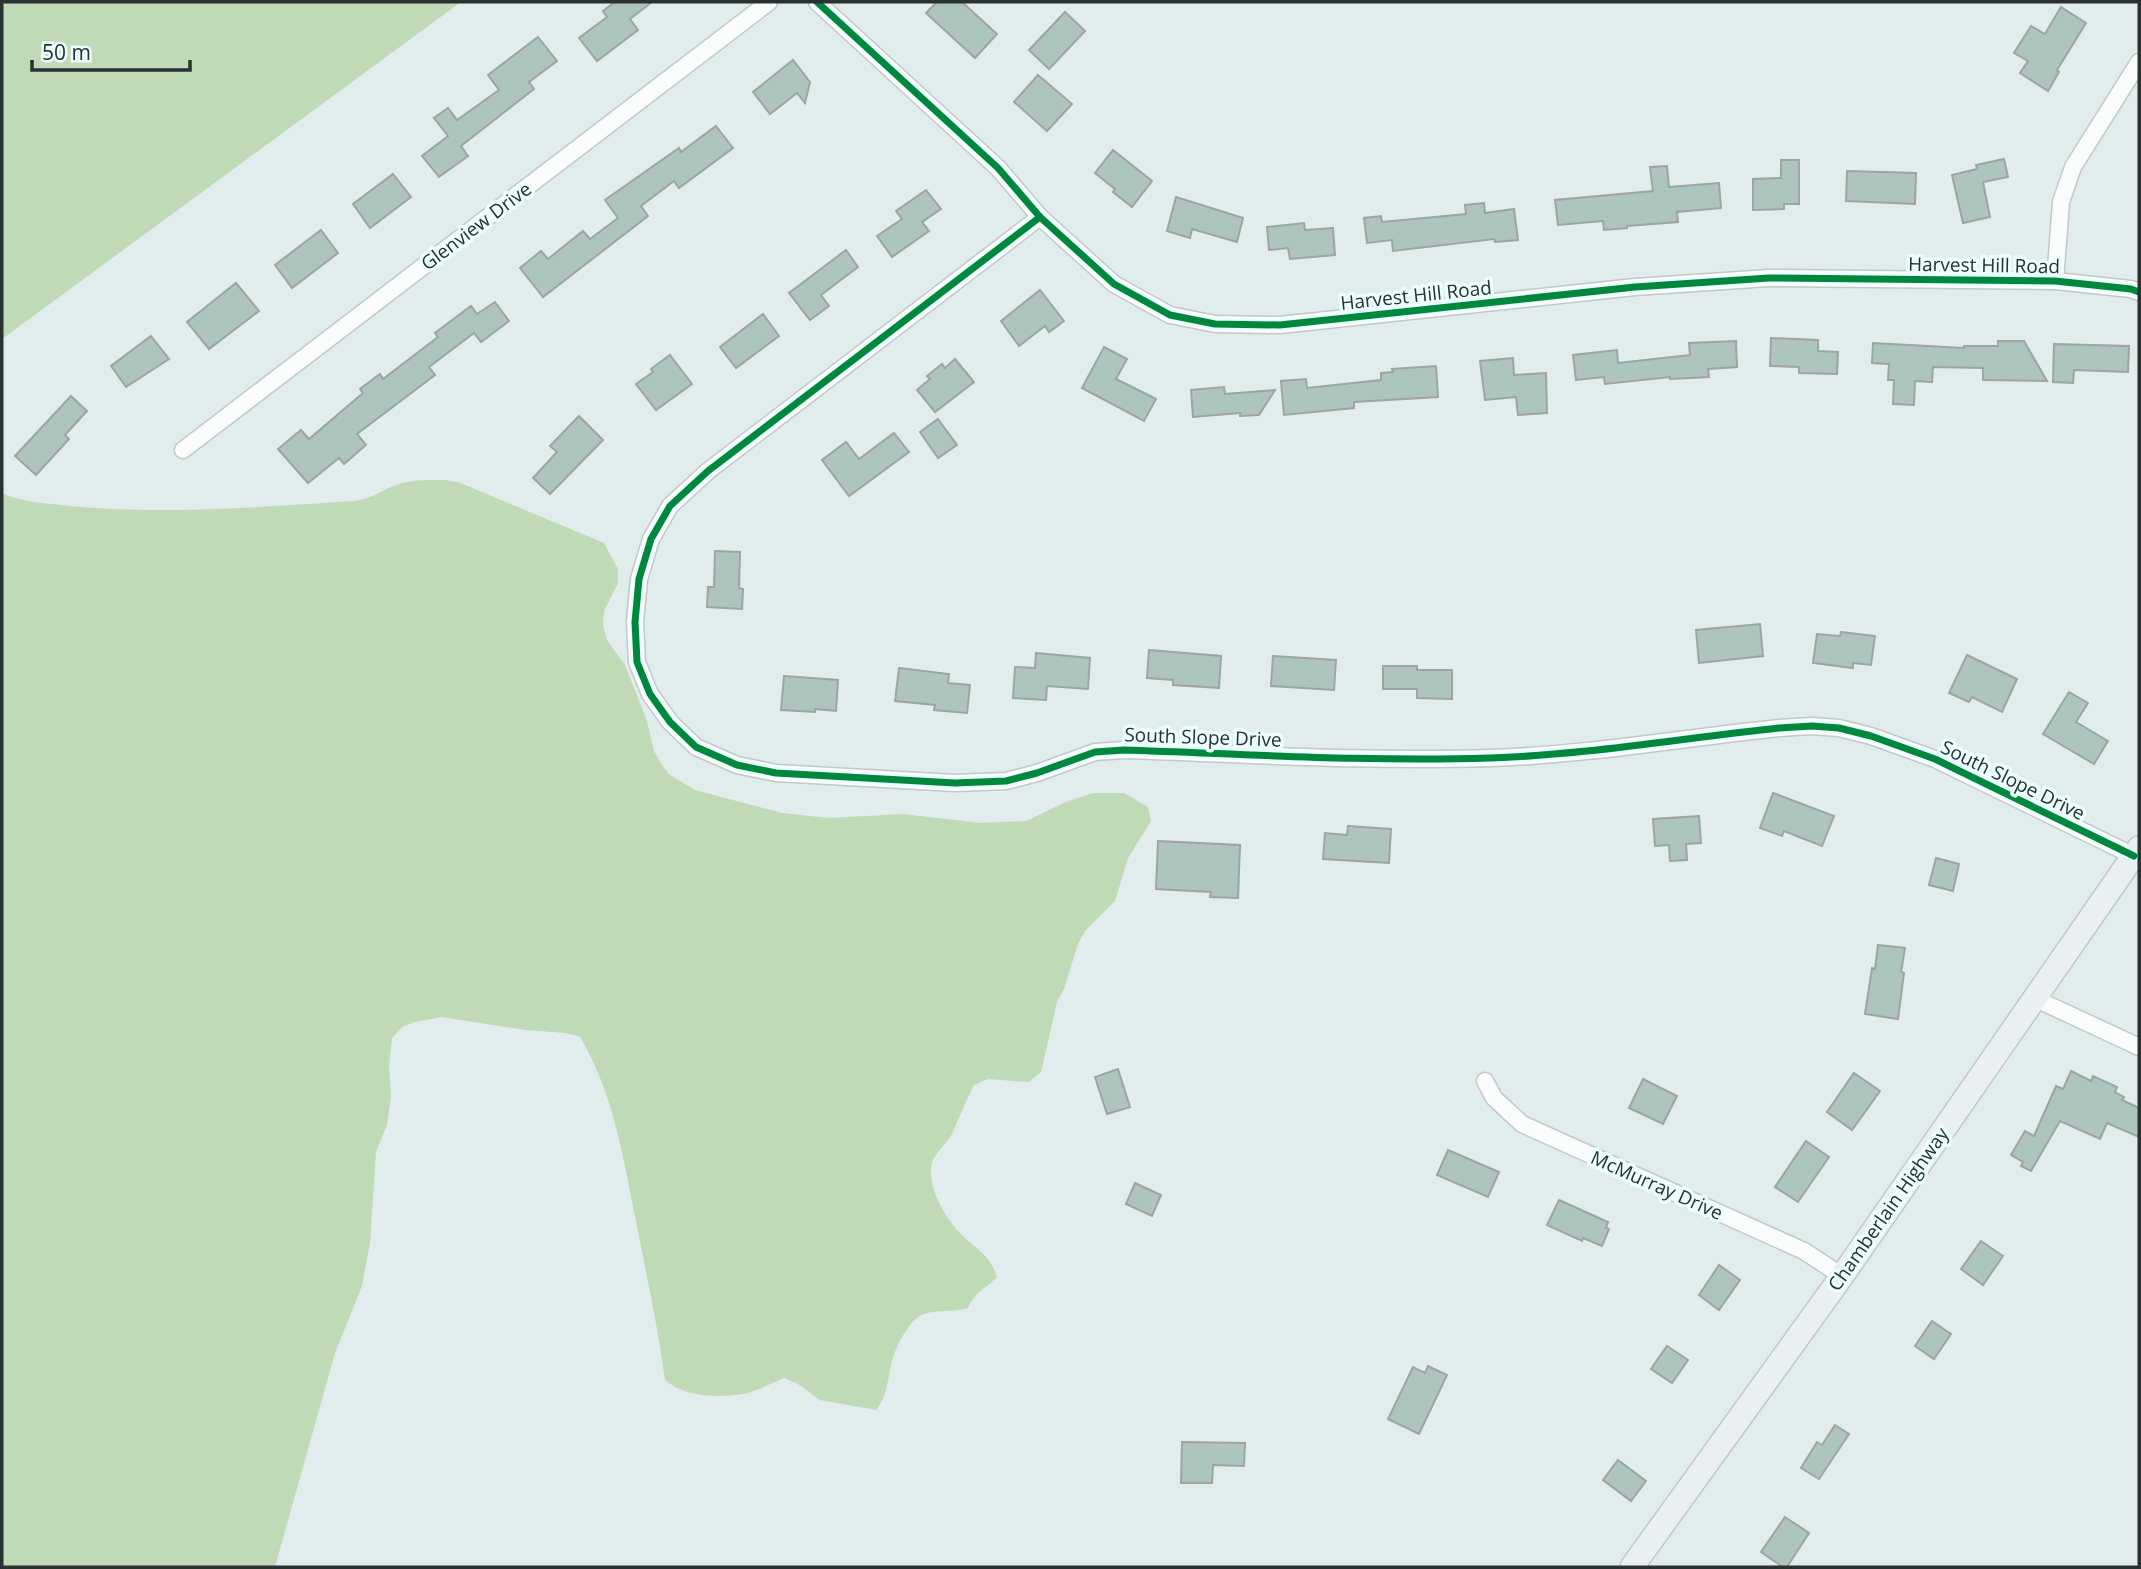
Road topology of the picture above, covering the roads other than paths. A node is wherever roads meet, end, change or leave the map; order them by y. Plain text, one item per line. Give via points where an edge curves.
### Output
1 (769, 2) edge
2 (817, 2) edge
3 (2139, 62) edge
4 (1040, 217) junction
5 (2055, 281) junction
6 (2139, 292) edge
7 (183, 450) dead end
8 (2136, 852) edge
9 (2034, 998) junction
10 (2139, 1047) edge
11 (1485, 1080) dead end
12 (1842, 1276) junction
13 (1632, 1567) edge

1 - 7 street, Glenview Drive
2 - 4 street, Harvest Hill Road via 998,168
3 - 5 street via 2073,167 2061,202
4 - 5 street, Harvest Hill Road via 1114,284 1170,314 1215,324 1280,325 1635,287 1769,278
4 - 8 street, South Slope Drive via 708,471 670,506 651,539 639,579 637,662 650,694 696,747 737,765 776,773 955,783 1006,781 1095,752 1124,750 1406,760 1492,758 1812,726 1871,736 1935,759
5 - 6 street, Harvest Hill Road
8 - 9 main road, Chamberlain Highway
9 - 10 street
9 - 12 main road, Chamberlain Highway
11 - 12 street, McMurray Drive via 1494,1098 1522,1124 1804,1251
12 - 13 main road, Chamberlain Highway

